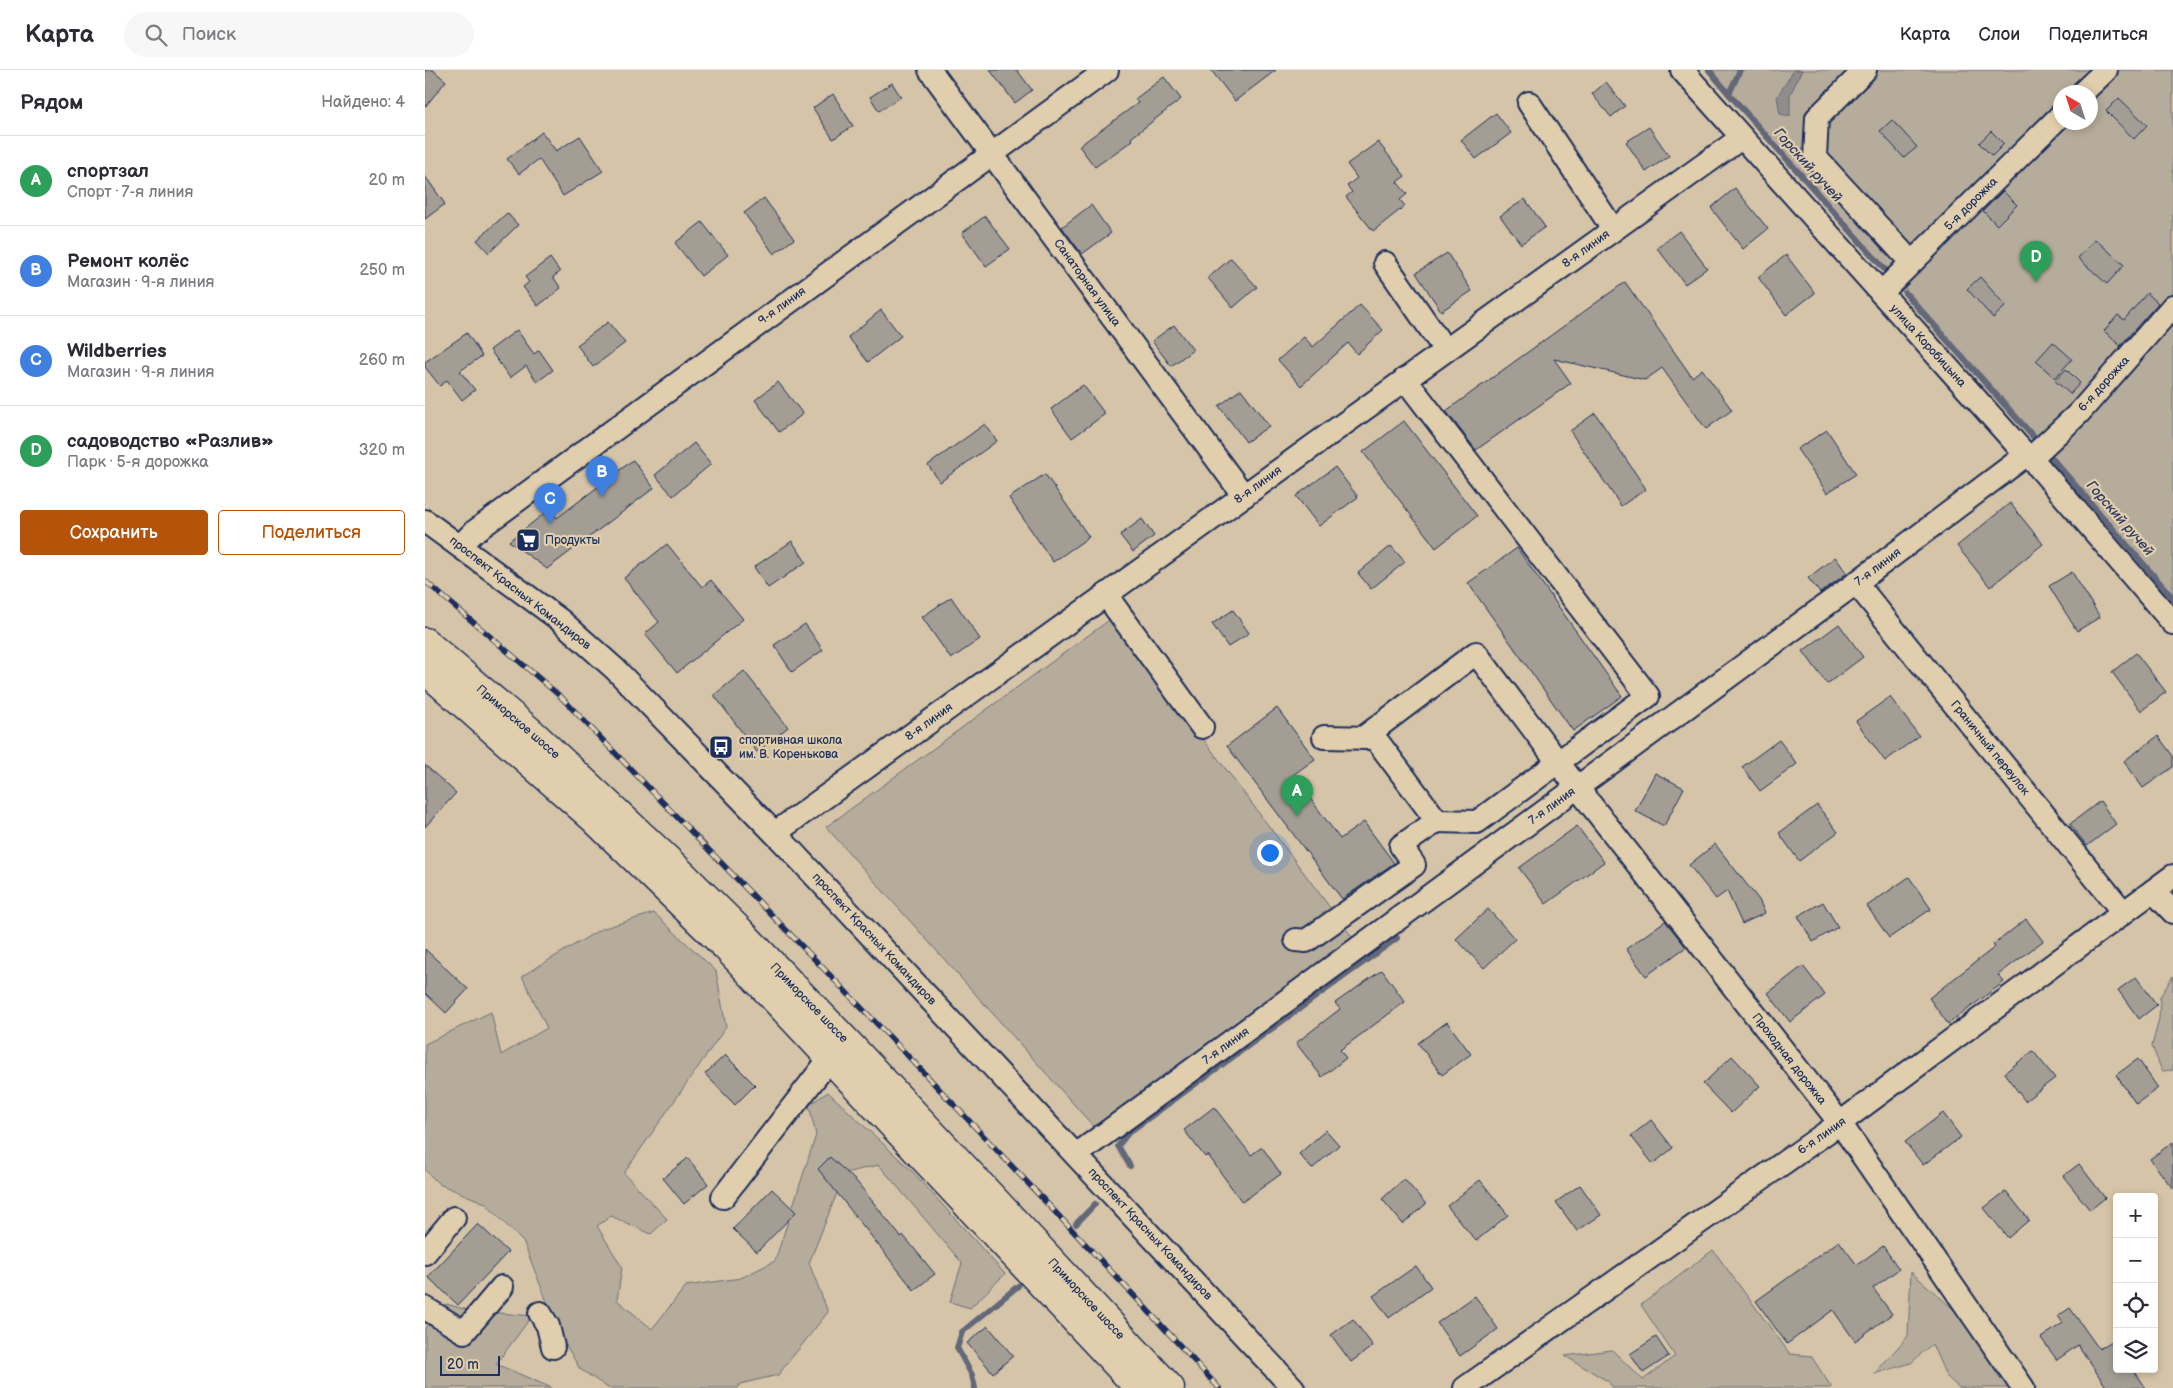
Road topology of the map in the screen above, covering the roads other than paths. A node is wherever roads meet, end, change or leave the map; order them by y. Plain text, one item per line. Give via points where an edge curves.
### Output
1 (930, 70) edge
2 (1107, 70) edge
3 (1682, 70) edge
4 (1865, 70) edge
5 (2106, 70) edge
6 (2090, 85) edge
7 (1529, 103) dead end
8 (2053, 123) edge
9 (1741, 138) junction
10 (991, 153) junction
11 (1613, 229) junction
12 (1911, 262) junction
13 (1385, 263) dead end
14 (1881, 293) junction
15 (2173, 306) edge
16 (1445, 350) junction
17 (1405, 380) junction
18 (2028, 457) junction
19 (1244, 496) junction
20 (425, 521) edge
21 (460, 546) junction
22 (1857, 583) junction
23 (1106, 595) junction
24 (2171, 617) edge
25 (425, 642) edge
26 (425, 670) edge
27 (1202, 727) dead end
28 (1324, 738) dead end
29 (1363, 738) junction
30 (1558, 762) junction
31 (1578, 788) junction
32 (1437, 821) junction
33 (775, 833) junction
34 (2173, 876) edge
35 (2153, 891) junction
36 (2123, 912) junction
37 (2173, 912) edge
38 (1296, 940) dead end
39 (831, 1057) junction
40 (1840, 1123) junction
41 (1076, 1155) junction
42 (723, 1197) dead end
43 (454, 1218) dead end
44 (425, 1252) edge
45 (502, 1287) dead end
46 (425, 1308) edge
47 (540, 1313) dead end
48 (553, 1347) dead end
49 (1139, 1388) edge
50 (1170, 1388) edge
51 (1293, 1388) edge
52 (1465, 1388) edge
53 (2023, 1388) edge

1 - 10 street, Санаторная улица
2 - 10 street, 9-я линия
3 - 9 street, улица Коробицына
4 - 12 street via 1817,118 1815,157
5 - 6 street
7 - 11 street
8 - 12 street, 5-я дорожка
9 - 11 street, 8-я линия
9 - 14 street, улица Коробицына
10 - 19 street, Санаторная улица
10 - 21 street, 9-я линия via 474,532
11 - 16 street, 8-я линия
12 - 14 street, 5-я дорожка
13 - 16 street
14 - 18 street, улица Коробицына
15 - 18 street, 6-я дорожка via 2079,413
16 - 17 street, 8-я линия
17 - 19 street, 8-я линия
17 - 30 street via 1648,696
18 - 22 street, 7-я линия
18 - 24 street, улица Коробицына
19 - 23 street, 8-я линия
20 - 21 street, проспект Красных Командиров
21 - 33 street, проспект Красных Командиров via 585,641
22 - 31 street, 7-я линия
22 - 36 street, Граничный переулок
23 - 27 street
23 - 33 street, 8-я линия
25 - 50 highway, Приморское шоссе via 532,733 738,929
26 - 39 highway, Приморское шоссе via 593,818 725,946
28 - 29 street
29 - 30 street, Проходная дорожка via 1476,653
29 - 32 street via 1375,738
30 - 31 street, Проходная дорожка
30 - 32 street via 1477,822
31 - 40 street, Проходная дорожка
31 - 41 street, 7-я линия
32 - 38 street via 1401,846 1414,865 1306,941
33 - 41 street, проспект Красных Командиров
34 - 35 street, 6-я линия
35 - 36 street, 6-я линия
35 - 37 street
36 - 40 street, 6-я линия
39 - 42 street
39 - 49 highway, Приморское шоссе
40 - 52 street, 6-я линия
40 - 53 street, Проходная дорожка
41 - 51 street, проспект Красных Командиров
43 - 44 street
45 - 46 street via 464,1332
47 - 48 street via 548,1326

